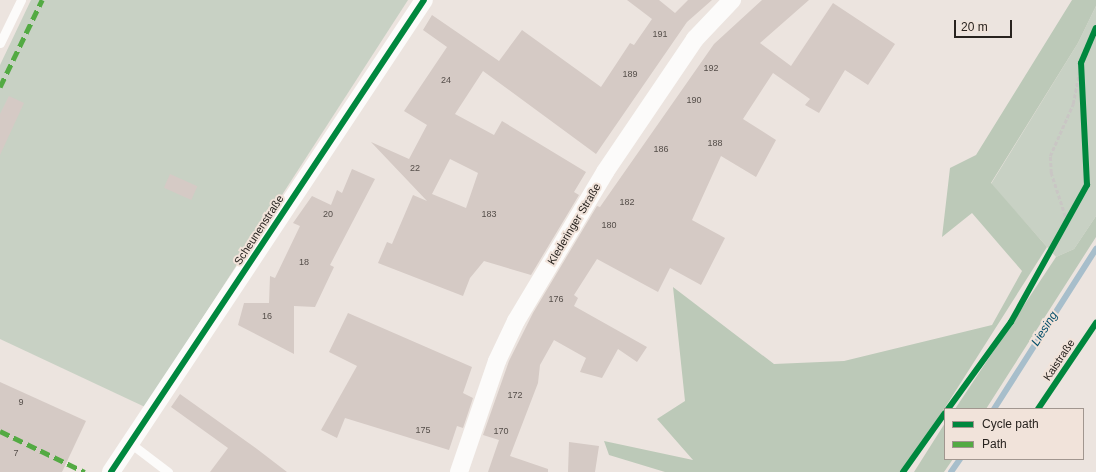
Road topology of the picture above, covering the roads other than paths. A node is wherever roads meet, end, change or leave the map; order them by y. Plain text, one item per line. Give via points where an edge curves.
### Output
1 (21, 0) edge
2 (424, 0) edge
3 (732, 0) edge
4 (0, 43) edge
5 (130, 443) junction
6 (111, 472) edge
7 (168, 472) edge
8 (459, 472) edge

1 - 4 lane
2 - 5 street, Scheunenstraße
3 - 8 street, Klederinger Straße via 695,39 609,165 516,321 497,361
5 - 6 street, Scheunenstraße
5 - 7 lane

